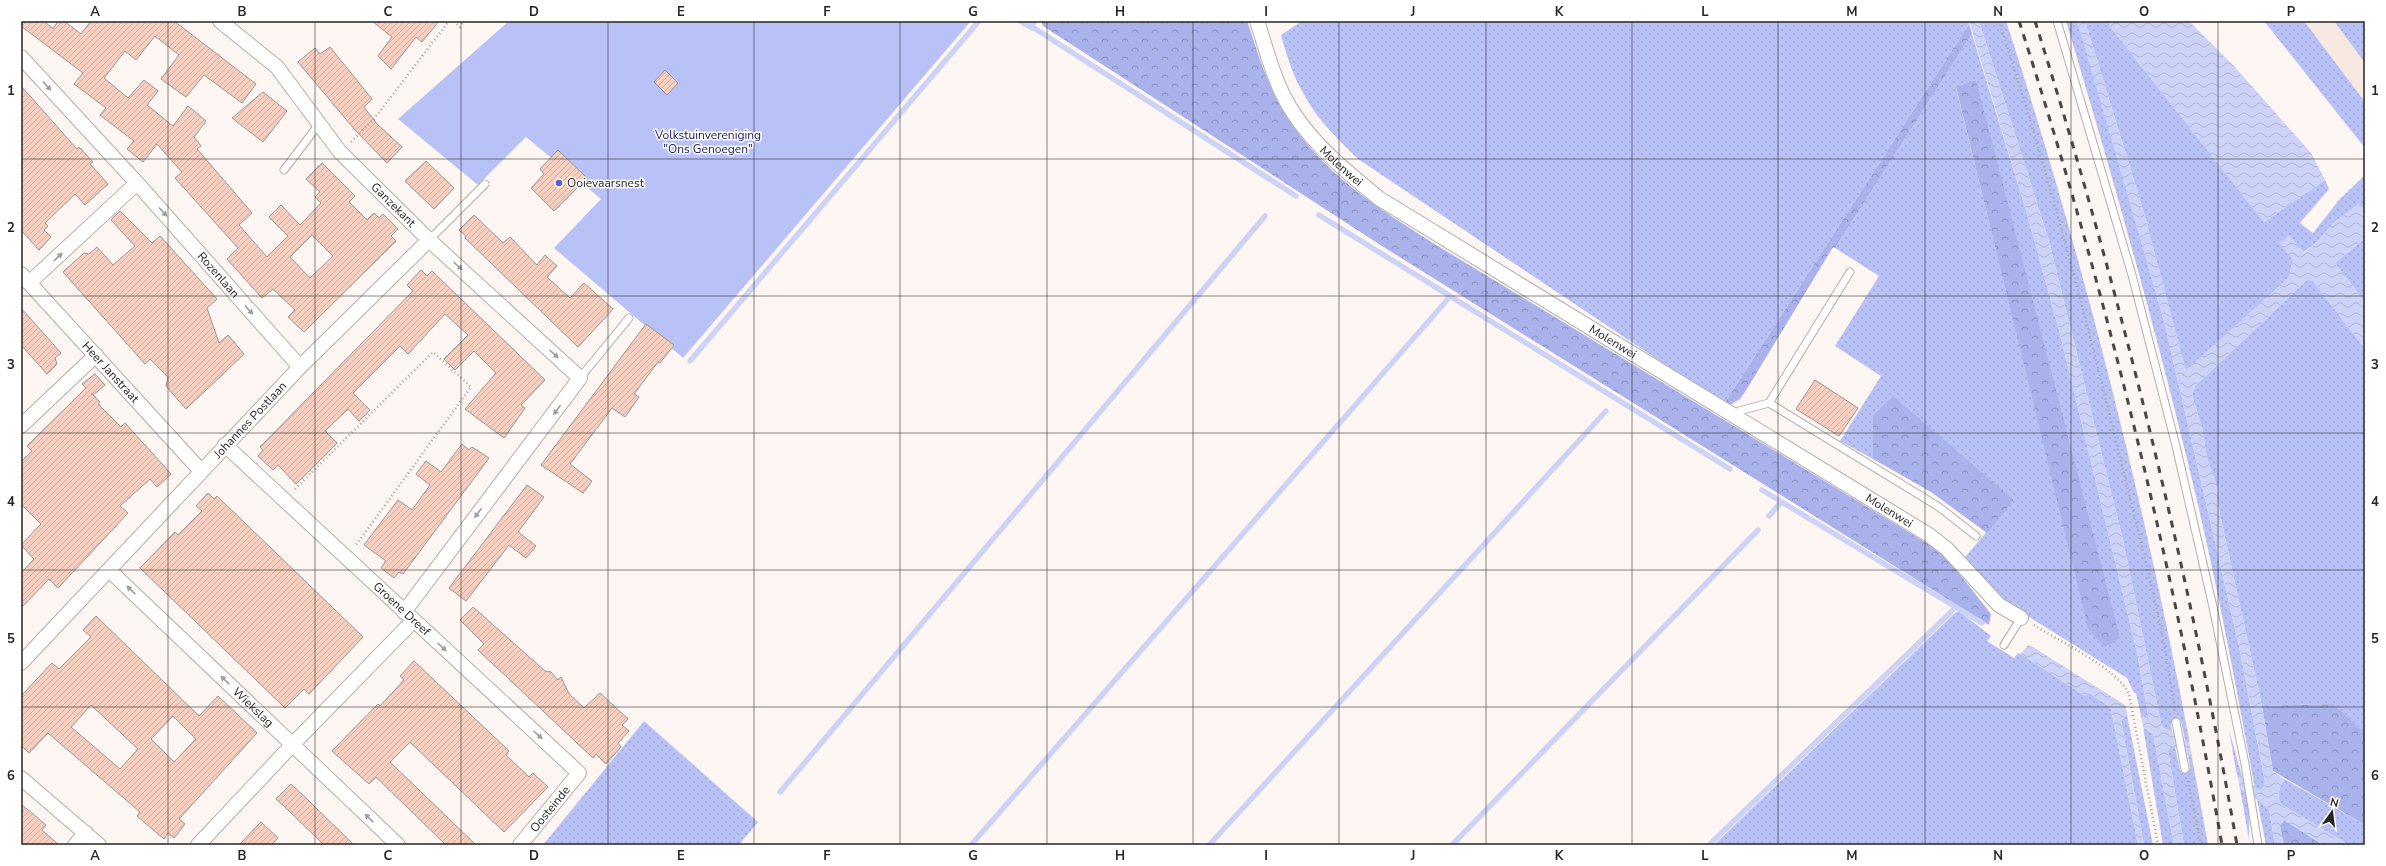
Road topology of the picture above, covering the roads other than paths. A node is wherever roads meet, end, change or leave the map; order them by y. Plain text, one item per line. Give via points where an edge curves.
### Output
1 (1257, 21) edge
2 (2057, 21) edge
3 (224, 22) edge
4 (21, 57) edge
5 (319, 124) junction
6 (284, 170) dead end
7 (137, 183) junction
8 (485, 184) dead end
9 (429, 240) junction
10 (1850, 272) dead end
11 (25, 279) edge
12 (629, 318) dead end
13 (96, 355) junction
14 (300, 367) junction
15 (580, 378) junction
16 (1769, 403) junction
17 (1732, 417) junction
18 (21, 426) edge
19 (225, 445) junction
20 (201, 470) junction
21 (1976, 536) dead end
22 (109, 570) junction
23 (409, 616) junction
24 (2021, 618) joint
25 (2004, 645) dead end
26 (21, 663) edge
27 (2176, 722) road end
28 (293, 744) junction
29 (2185, 769) road end
30 (579, 773) joint
31 (21, 778) edge
32 (86, 833) junction
33 (75, 845) edge
34 (99, 845) edge
35 (198, 845) edge
36 (398, 845) edge
37 (520, 845) edge
38 (2258, 845) edge

1 - 17 street, Molenwei via 1282,93 1308,134 1337,163 1380,199
2 - 38 lane via 2111,201 2158,374 2209,592 2245,764
3 - 5 street, Ganzekant via 277,67
4 -> 7 street, Rozenlaan
5 - 6 lane
5 - 9 street, Ganzekant via 340,152
11 -> 7 street
7 -> 14 street, Rozenlaan
8 - 9 lane, Johannes Postlaan
9 - 14 street, Johannes Postlaan
9 -> 15 street, Ganzekant
10 - 16 lane
11 - 13 street, Heer Janstraat
12 - 15 lane
13 - 18 street
13 - 20 street, Heer Janstraat
14 - 19 street, Johannes Postlaan
15 -> 23 street
16 - 17 lane via 1739,411
16 - 21 lane via 1939,507
17 - 24 street, Molenwei via 1929,535 1947,549 1999,605
19 - 20 street, Johannes Postlaan
19 - 23 street, Groene Dreef
20 - 22 street, Johannes Postlaan
22 - 26 street, Johannes Postlaan
28 -> 22 street, Wiekslag
23 - 28 street
23 -> 30 street, Groene Dreef
24 - 25 lane
27 - 29 lane
28 - 35 street
36 -> 28 street, Wiekslag
30 - 37 street, Oosteinde
31 - 32 street
32 - 33 street
32 - 34 street

